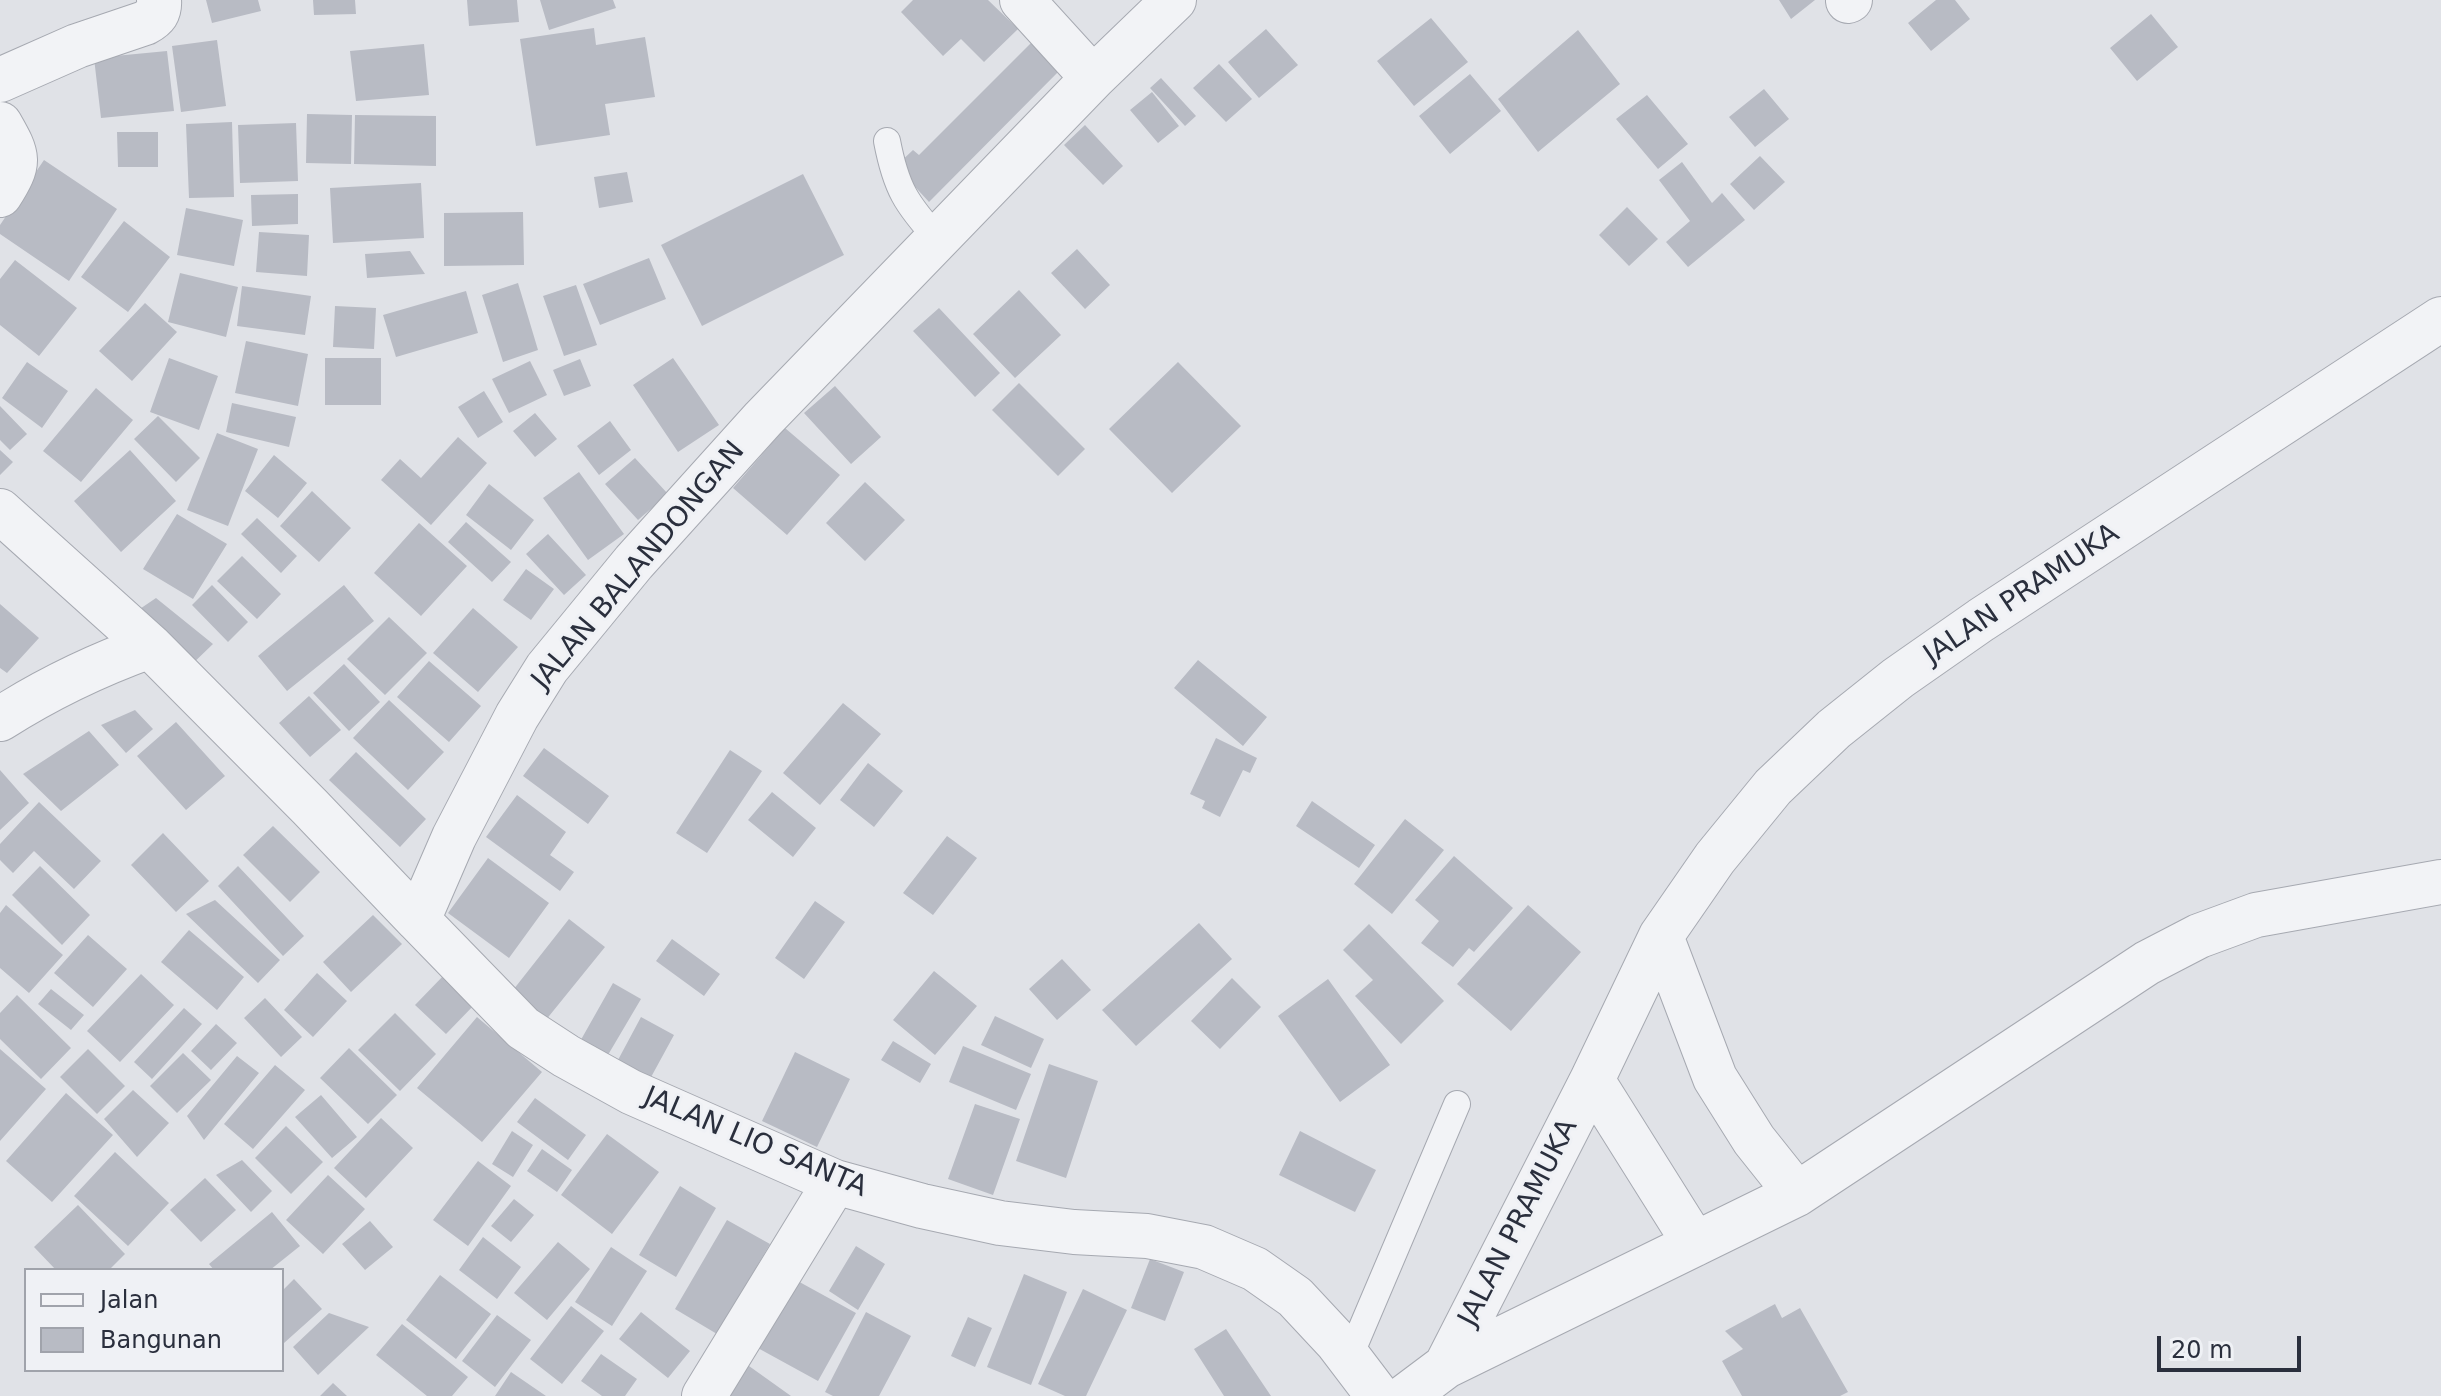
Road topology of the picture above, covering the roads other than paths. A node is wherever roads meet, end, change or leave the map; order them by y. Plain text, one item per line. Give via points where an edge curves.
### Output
1 (159, 0) edge
2 (1022, 0) edge
3 (1174, 0) edge
4 (1093, 78) junction
5 (0, 80) edge
6 (0, 124) edge
7 (887, 141) dead end
8 (0, 195) edge
9 (938, 239) junction
10 (2441, 319) edge
11 (0, 511) edge
12 (150, 646) junction
13 (0, 719) edge
14 (2441, 882) edge
15 (418, 920) junction
16 (1661, 936) junction
17 (1592, 1080) junction
18 (1457, 1104) dead end
19 (835, 1182) junction
20 (1797, 1194) junction
21 (1695, 1244) junction
22 (1349, 1358) junction
23 (1446, 1366) junction
24 (704, 1396) edge
25 (1378, 1396) edge
26 (1406, 1396) edge

1 - 5 street via 155,18
2 - 4 street
3 - 4 street, JALAN BALANDONGAN
4 - 9 street, JALAN BALANDONGAN
6 - 8 street via 16,160
7 - 9 lane via 904,198
9 - 15 street, JALAN BALANDONGAN via 763,419 547,668 485,776
10 - 16 street, JALAN PRAMUKA via 1888,686 1773,787
11 - 12 street
12 - 13 street via 113,659
12 - 15 street
14 - 20 street, JALAN PRAMUKA via 2256,915 2199,936 2147,963
15 - 19 street, JALAN LIO SANTA via 523,1028 566,1056 631,1092
16 - 17 street, JALAN PRAMUKA
16 - 20 street via 1715,1078
17 - 21 street, JALAN PRAMUKA
17 - 23 street, JALAN PRAMUKA
18 - 22 lane
19 - 22 street, JALAN LIO SANTA via 1000,1223 1147,1236 1204,1247 1255,1269 1295,1297
19 - 24 street
20 - 21 street, JALAN PRAMUKA
21 - 23 street, JALAN PRAMUKA
22 - 25 street, JALAN LIO SANTA
23 - 26 street, JALAN PRAMUKA

